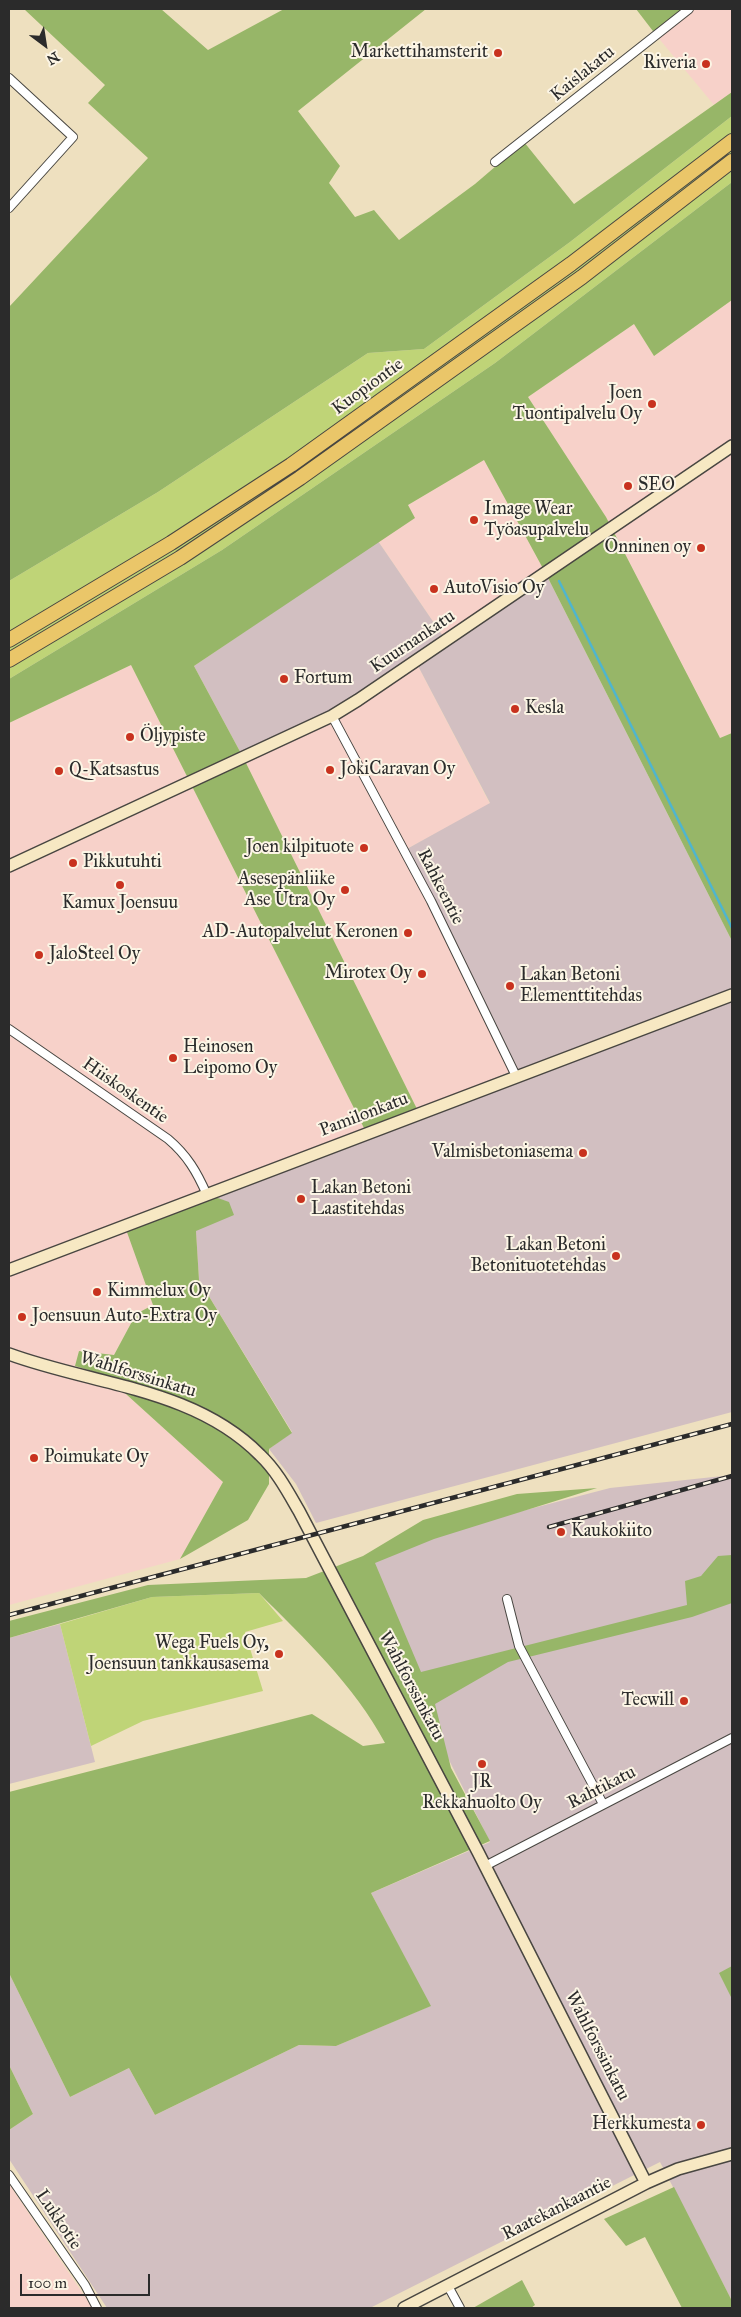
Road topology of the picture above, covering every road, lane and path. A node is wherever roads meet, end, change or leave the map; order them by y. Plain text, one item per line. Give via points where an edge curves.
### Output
1 (689, 9) edge
2 (9, 78) edge
3 (732, 141) edge
4 (732, 161) edge
5 (495, 162) dead end
6 (9, 208) edge
7 (732, 446) edge
8 (56, 612) junction
9 (9, 629) edge
10 (9, 640) edge
11 (9, 660) edge
12 (332, 716) junction
13 (9, 866) edge
14 (732, 995) edge
15 (9, 1029) edge
16 (516, 1076) junction
17 (206, 1195) junction
18 (9, 1270) edge
19 (9, 1354) edge
20 (507, 1599) dead end
21 (732, 1738) edge
22 (603, 1804) junction
23 (485, 1866) junction
24 (732, 2154) edge
25 (9, 2175) edge
26 (646, 2183) junction
27 (448, 2286) junction
28 (97, 2308) edge
29 (404, 2308) edge
30 (460, 2308) edge

1 - 5 street, Kaislakatu
2 - 6 street via 73,137
3 - 8 highway, Kuopiontie via 579,258 291,465
4 - 11 highway, Kuopiontie via 582,277 300,478 196,547
7 - 12 street, Kuurnankatu
8 - 9 highway
8 - 10 highway, Kuopiontie
12 - 13 street, Kuurnankatu
12 - 16 street, Rahkeentie via 431,901
14 - 16 street, Pamilonkatu
15 - 17 street, Hiiskoskentie via 168,1139 195,1168
16 - 17 street, Pamilonkatu
17 - 18 street, Pamilonkatu
19 - 23 street, Wahlforssinkatu via 187,1406 236,1434 262,1456 299,1512
20 - 22 street via 519,1646
21 - 22 street, Rahtikatu
22 - 23 street, Rahtikatu
23 - 26 street, Wahlforssinkatu
24 - 26 street, Raatekankaantie via 678,2169
25 - 28 street, Lukkotie
26 - 27 street, Raatekankaantie
27 - 29 street, Raatekankaantie
27 - 30 street

